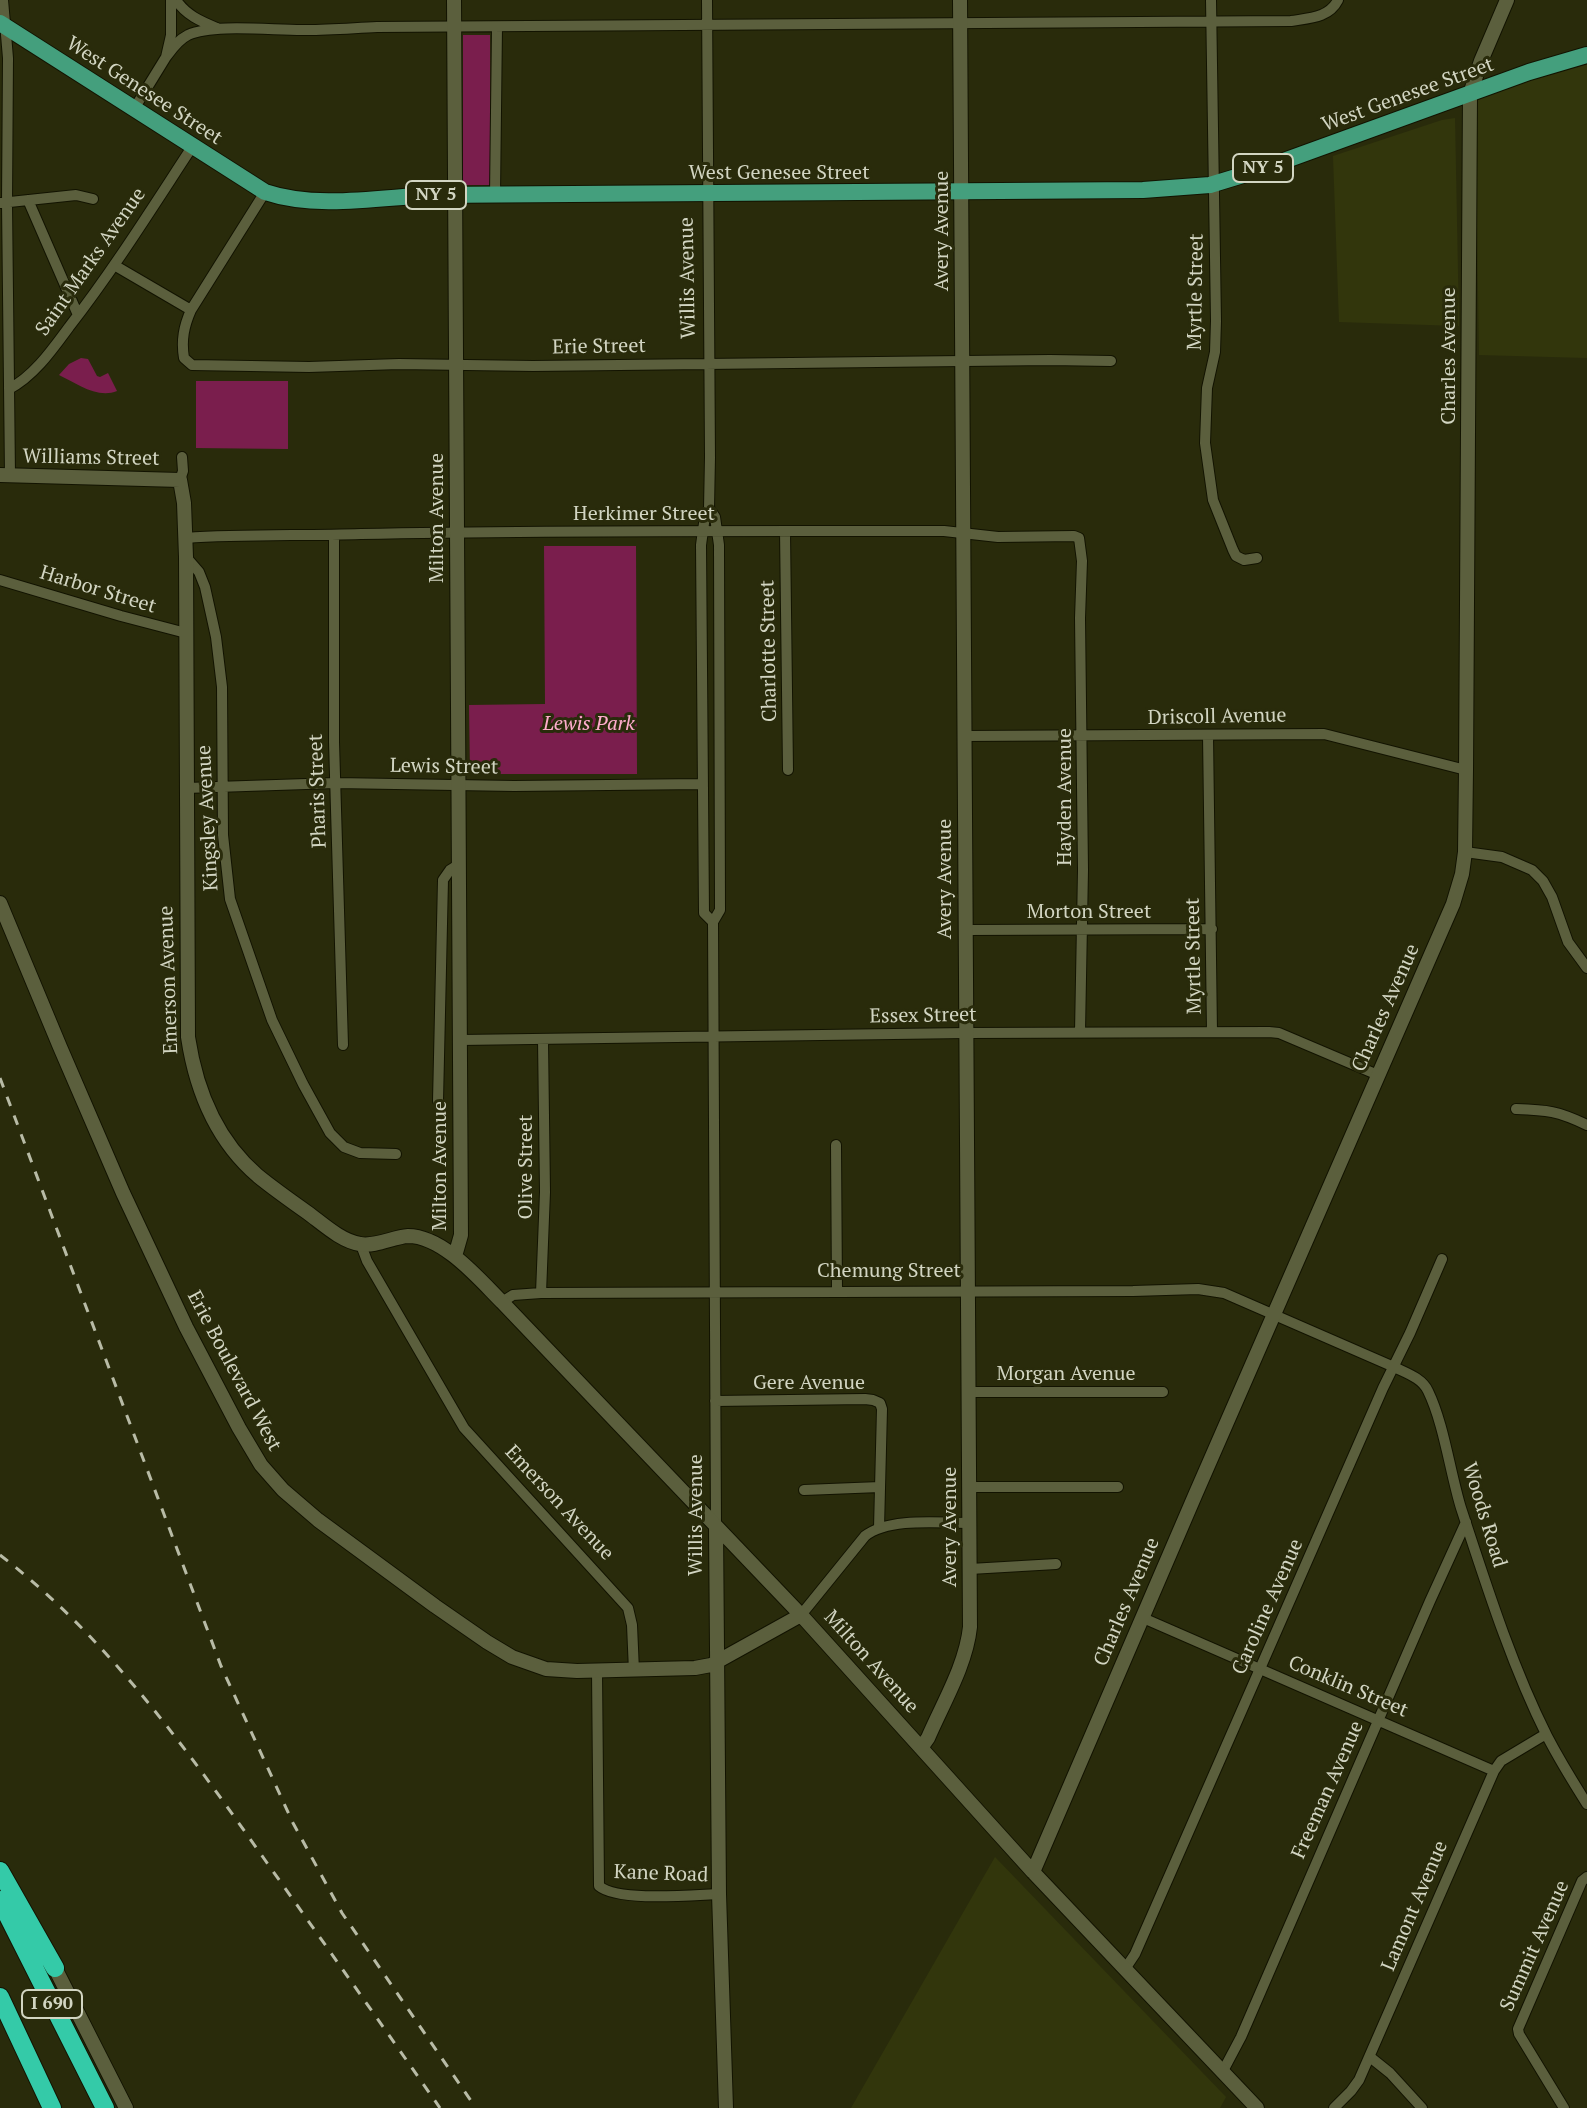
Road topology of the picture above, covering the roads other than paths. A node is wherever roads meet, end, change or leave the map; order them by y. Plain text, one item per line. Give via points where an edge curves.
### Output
1 (3, 0) edge
2 (174, 0) edge
3 (454, 0) edge
4 (707, 0) edge
5 (960, 0) edge
6 (1211, 0) edge
7 (1338, 0) edge
8 (1507, 0) edge
9 (961, 23) junction
10 (1212, 23) junction
11 (3, 24) edge
12 (707, 24) junction
13 (454, 27) junction
14 (497, 27) junction
15 (222, 30) junction
16 (1587, 55) edge
17 (166, 57) junction
18 (1470, 94) junction
19 (134, 109) junction
20 (192, 147) junction
21 (1215, 184) junction
22 (265, 192) junction
23 (961, 192) junction
24 (707, 193) junction
25 (455, 195) junction
26 (495, 195) junction
27 (93, 199) dead end
28 (28, 200) junction
29 (4, 203) edge
30 (114, 265) junction
31 (191, 310) junction
32 (78, 315) junction
33 (962, 361) junction
34 (1111, 361) dead end
35 (709, 363) junction
36 (456, 365) junction
37 (9, 389) junction
38 (182, 457) dead end
39 (5, 476) edge
40 (180, 480) junction
41 (709, 508) junction
42 (702, 531) junction
43 (785, 531) junction
44 (457, 532) junction
45 (718, 532) junction
46 (963, 533) junction
47 (334, 535) junction
48 (186, 538) junction
49 (186, 557) junction
50 (1257, 558) dead end
51 (1082, 561) joint
52 (0, 580) edge
53 (186, 633) junction
54 (1208, 735) junction
55 (964, 736) junction
56 (1082, 736) junction
57 (788, 770) dead end
58 (1466, 770) junction
59 (336, 783) junction
60 (702, 784) junction
61 (458, 785) junction
62 (223, 786) junction
63 (186, 788) junction
64 (1465, 852) junction
65 (458, 865) junction
66 (0, 903) edge
67 (713, 922) junction
68 (1212, 929) junction
69 (966, 930) junction
70 (1082, 931) junction
71 (1587, 968) edge
72 (1080, 1032) junction
73 (1212, 1032) junction
74 (966, 1033) junction
75 (713, 1038) junction
76 (460, 1040) junction
77 (543, 1040) junction
78 (343, 1045) dead end
79 (1378, 1075) junction
80 (438, 1101) dead end
81 (1516, 1109) dead end
82 (1587, 1125) edge
83 (836, 1145) dead end
84 (396, 1154) dead end
85 (361, 1245) junction
86 (455, 1256) junction
87 (1442, 1259) dead end
88 (837, 1291) junction
89 (968, 1291) junction
90 (715, 1292) junction
91 (541, 1293) junction
92 (502, 1302) junction
93 (1273, 1316) junction
94 (1394, 1367) junction
95 (969, 1392) junction
96 (1163, 1392) dead end
97 (715, 1401) junction
98 (880, 1487) junction
99 (969, 1487) junction
100 (1118, 1487) dead end
101 (804, 1490) dead end
102 (1466, 1522) junction
103 (970, 1523) junction
104 (716, 1527) junction
105 (879, 1528) junction
106 (1056, 1564) dead end
107 (970, 1569) junction
108 (801, 1615) junction
109 (1143, 1618) junction
110 (716, 1662) junction
111 (1260, 1669) junction
112 (597, 1671) junction
113 (634, 1671) junction
114 (1378, 1720) junction
115 (1546, 1734) junction
116 (921, 1748) junction
117 (1494, 1771) junction
118 (1587, 1804) edge
119 (0, 1871) edge
120 (1033, 1872) junction
121 (1587, 1877) edge
122 (719, 1894) junction
123 (0, 1900) edge
124 (55, 1968) joint
125 (1125, 1969) junction
126 (0, 1997) edge
127 (1370, 2057) junction
128 (1223, 2071) junction
129 (52, 2108) edge
130 (105, 2108) edge
131 (126, 2108) edge
132 (726, 2108) edge
133 (1257, 2108) edge
134 (1334, 2108) edge
135 (1422, 2108) edge
136 (1564, 2108) edge

1 - 11 street
2 - 15 street via 198,20
2 - 17 street
3 - 13 street, Milton Avenue
4 - 12 street, Willis Avenue
5 - 9 street, Avery Avenue
6 - 10 street, Myrtle Street
7 - 10 street via 1334,8 1315,17
8 - 18 street, Charles Avenue
9 - 10 street
9 - 12 street
9 - 23 street, Avery Avenue
10 - 21 street, Myrtle Street
11 - 19 main road, West Genesee Street / NY 5
11 - 29 street via 8,58
12 - 14 street
12 - 24 street, Willis Avenue
13 - 14 street
13 - 15 street
13 - 25 street, Milton Avenue
14 - 26 street
15 - 17 street via 189,35
16 - 18 main road, West Genesee Street / NY 5
17 - 19 street
18 - 21 main road, West Genesee Street / NY 5
18 - 58 street, Charles Avenue
19 - 20 main road, West Genesee Street / NY 5
20 - 22 main road, West Genesee Street / NY 5
20 - 30 street, Saint Marks Avenue
21 - 23 main road, West Genesee Street / NY 5
21 - 50 street, Myrtle Street via 1215,352 1205,416 1209,481 1236,556
22 - 25 main road, West Genesee Street / NY 5 via 318,202
22 - 31 street
23 - 24 main road, West Genesee Street / NY 5
23 - 33 street, Avery Avenue
24 - 26 main road, West Genesee Street / NY 5
24 - 35 street, Willis Avenue
25 - 26 main road, West Genesee Street / NY 5
25 - 36 street, Milton Avenue
27 - 28 street via 76,195
28 - 29 street
28 - 32 street
29 - 37 street
30 - 31 street
30 - 32 street, Saint Marks Avenue
31 - 36 street, Erie Street via 182,348 186,361 199,366
32 - 37 street, Saint Marks Avenue via 39,365
33 - 34 street, Erie Street
33 - 35 street, Erie Street
33 - 46 street, Avery Avenue
35 - 36 street, Erie Street
35 - 41 street, Willis Avenue
36 - 44 street, Milton Avenue
37 - 39 street
38 - 40 street, Emerson Avenue
39 - 40 street, Williams Street
40 - 48 street, Emerson Avenue
41 - 42 street, Willis Avenue
41 - 45 street, Willis Avenue
42 - 44 street, Herkimer Street
42 - 45 street, Herkimer Street
42 - 60 street, Willis Avenue
43 - 45 street, Herkimer Street
43 - 46 street, Herkimer Street
43 - 57 street, Charlotte Street
44 - 47 street, Herkimer Street
44 - 61 street, Milton Avenue
45 - 67 street, Willis Avenue via 720,910
46 - 51 street, Herkimer Street via 1074,536 1080,541
46 - 55 street, Avery Avenue
47 - 48 street, Herkimer Street
47 - 59 street, Pharis Street
48 - 49 street, Emerson Avenue
49 - 53 street, Emerson Avenue
49 - 62 street, Kingsley Avenue via 205,587 216,637
51 - 56 street, Hayden Avenue
52 - 53 street, Harbor Street
53 - 63 street, Emerson Avenue
54 - 56 street, Driscoll Avenue
54 - 58 street, Driscoll Avenue via 1324,734
54 - 68 street, Myrtle Street
55 - 56 street, Driscoll Avenue
55 - 69 street, Avery Avenue
56 - 70 street, Hayden Avenue
58 - 64 street, Charles Avenue
59 - 61 street, Lewis Street
59 - 62 street, Lewis Street
59 - 78 street, Pharis Street
60 - 61 street, Lewis Street
60 - 67 street, Willis Avenue via 704,913
61 - 65 street, Milton Avenue
62 - 63 street, Lewis Street
62 - 84 street, Kingsley Avenue via 230,899 284,1046 335,1139 360,1153
63 - 85 street, Emerson Avenue via 188,1037 203,1097 225,1141 258,1176 342,1238
64 - 71 street via 1502,857 1532,870 1552,897 1568,942
64 - 79 street, Charles Avenue via 1453,904
65 - 76 street, Milton Avenue
65 - 80 street via 443,880
66 - 112 street, Erie Boulevard West via 123,1193 186,1327 261,1465 318,1520 487,1642 546,1669
67 - 75 street, Willis Avenue
68 - 70 street, Morton Street
68 - 73 street, Myrtle Street
69 - 70 street, Morton Street
69 - 74 street, Avery Avenue
70 - 72 street, Hayden Avenue
72 - 73 street, Essex Street
72 - 74 street, Essex Street
73 - 79 street, Essex Street via 1279,1033
74 - 75 street, Essex Street
74 - 89 street, Avery Avenue
75 - 77 street, Essex Street
75 - 90 street, Willis Avenue
76 - 77 street, Essex Street
76 - 86 street, Milton Avenue via 461,1235
77 - 91 street, Olive Street
79 - 93 street, Charles Avenue
81 - 82 street via 1563,1113
83 - 88 street
85 - 86 street via 413,1236
85 - 113 street, Emerson Avenue via 464,1428 628,1608
86 - 92 street, Milton Avenue
87 - 94 street, Caroline Avenue
88 - 89 street, Chemung Street
88 - 90 street, Chemung Street
89 - 93 street, Chemung Street via 1198,1289 1224,1293
89 - 95 street, Avery Avenue
90 - 91 street, Chemung Street
90 - 97 street, Willis Avenue
91 - 92 street, Chemung Street via 513,1295
92 - 104 street, Milton Avenue
93 - 94 street, Woods Road
93 - 109 street, Charles Avenue
94 - 102 street, Woods Road via 1422,1381 1428,1390
94 - 111 street, Caroline Avenue
95 - 96 street, Morgan Avenue
95 - 99 street, Avery Avenue
97 - 98 street, Gere Avenue via 880,1403
97 - 104 street, Willis Avenue
98 - 101 street
98 - 105 street, Gere Avenue
99 - 100 street
99 - 103 street, Avery Avenue
102 - 114 street, Freeman Avenue
102 - 115 street, Woods Road
103 - 105 street
103 - 107 street, Avery Avenue
104 - 108 street, Milton Avenue
104 - 110 street, Willis Avenue
105 - 108 street via 865,1536
106 - 107 street
107 - 116 street, Avery Avenue via 969,1639
108 - 110 street, Erie Boulevard West
108 - 116 street, Milton Avenue
109 - 111 street, Conklin Street
109 - 120 street, Charles Avenue
110 - 113 street, Erie Boulevard West
110 - 122 street, Willis Avenue
111 - 114 street, Conklin Street
111 - 125 street, Caroline Avenue
112 - 113 street, Erie Boulevard West
112 - 122 street, Kane Road via 601,1889 650,1896
114 - 117 street, Conklin Street
114 - 128 street, Freeman Avenue
115 - 117 street, Lamont Avenue via 1501,1761
115 - 118 street, Woods Road
116 - 120 street, Milton Avenue
117 - 127 street, Lamont Avenue
119 - 124 highway
120 - 125 street, Milton Avenue
121 - 136 street, Summit Avenue via 1518,2029
122 - 132 street, Willis Avenue
123 - 130 highway, I 690
124 - 131 street
125 - 128 street, Milton Avenue
126 - 129 highway, I 690
127 - 134 street, Lamont Avenue via 1351,2091
127 - 135 street
128 - 133 street, Milton Avenue

